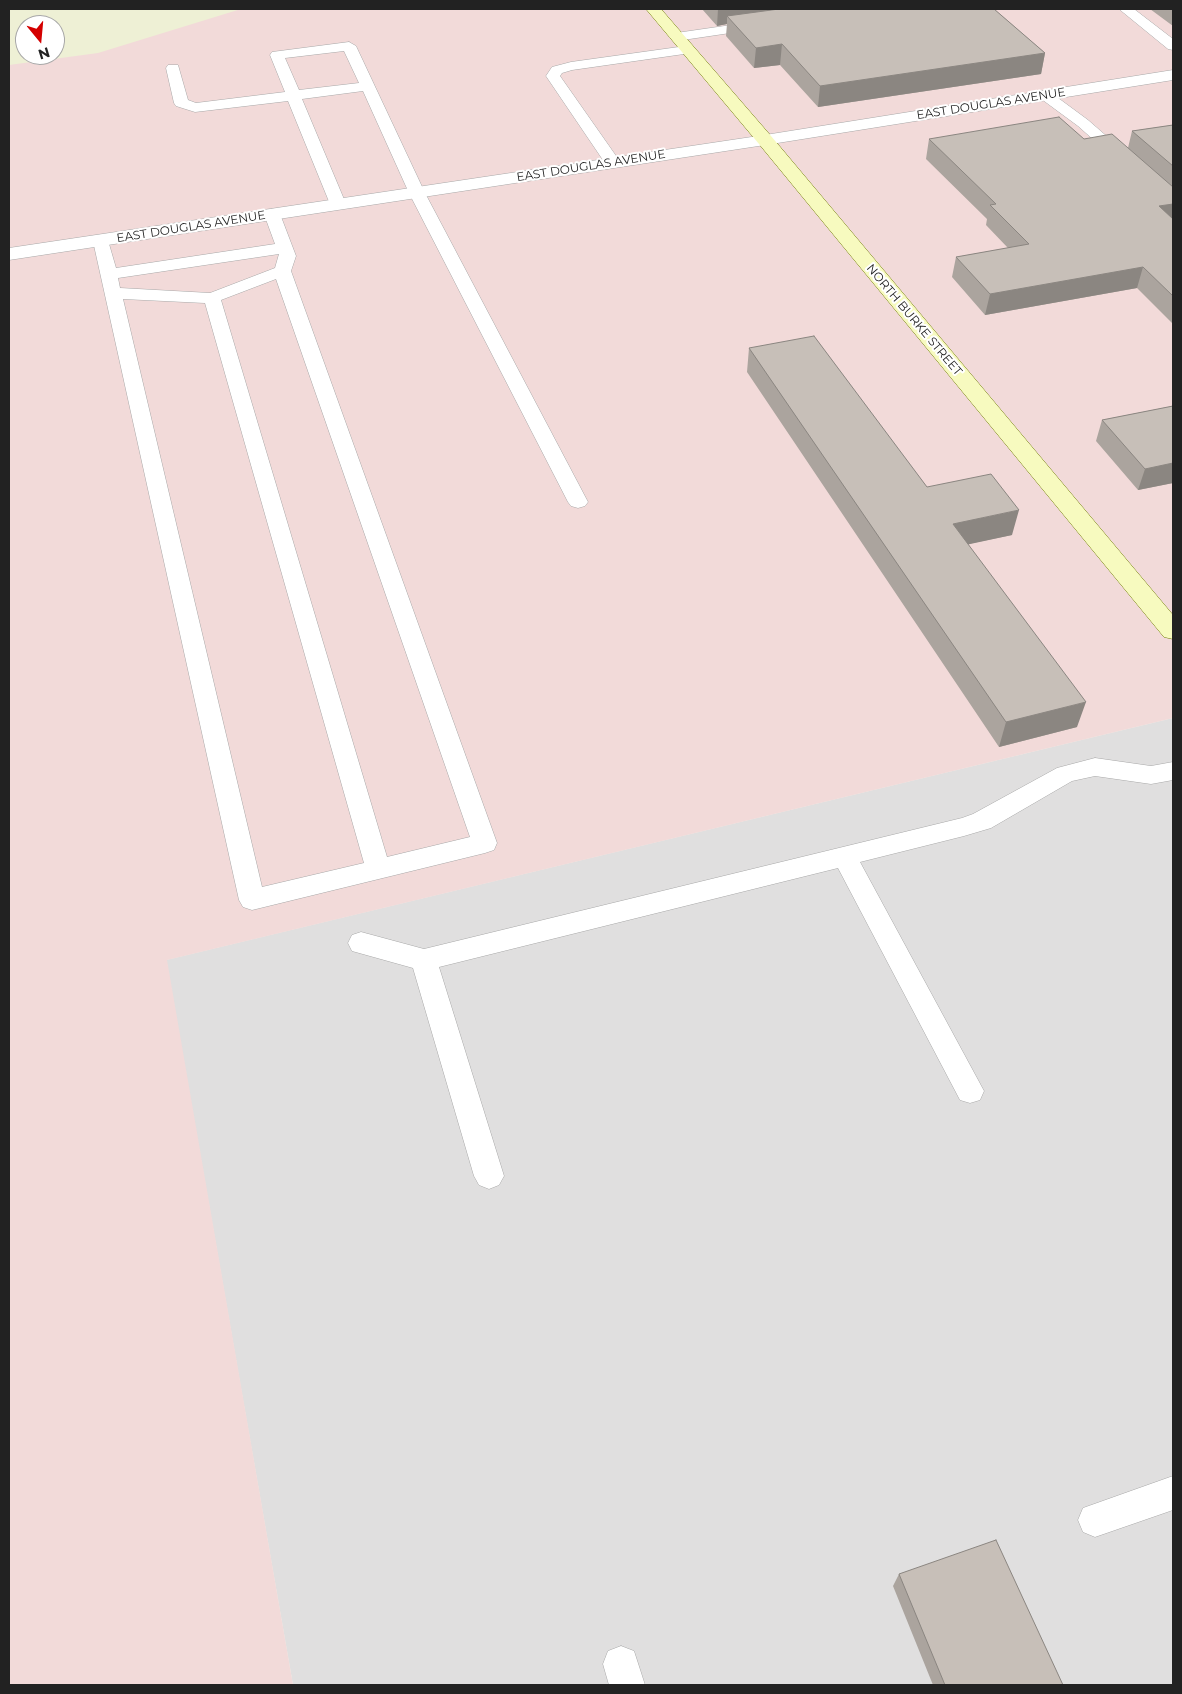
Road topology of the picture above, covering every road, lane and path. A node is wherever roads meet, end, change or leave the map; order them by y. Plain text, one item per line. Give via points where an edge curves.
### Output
1 (652, 9) edge
2 (1126, 9) edge
3 (770, 24) edge
4 (681, 43) junction
5 (1173, 46) edge
6 (173, 68) dead end
7 (1173, 75) edge
8 (368, 86) junction
9 (293, 96) junction
10 (1045, 96) junction
11 (765, 140) junction
12 (613, 163) junction
13 (417, 192) junction
14 (1173, 202) edge
15 (338, 204) junction
16 (272, 214) junction
17 (101, 240) junction
18 (285, 248) junction
19 (9, 254) edge
20 (282, 271) junction
21 (112, 284) junction
22 (212, 298) junction
23 (578, 502) dead end
24 (1173, 632) edge
25 (1173, 771) edge
26 (845, 857) junction
27 (378, 869) junction
28 (361, 943) dead end
29 (424, 960) junction
30 (970, 1091) dead end
31 (488, 1176) dead end
32 (1173, 1493) edge
33 (1095, 1520) dead end

1 - 4 street, NORTH BURKE STREET
2 - 5 lane
3 - 4 lane
4 - 11 street, NORTH BURKE STREET
4 - 12 lane via 570,66 558,70 554,76
6 - 9 lane via 181,103 195,108
7 - 10 street, EAST DOUGLAS AVENUE
8 - 9 lane
8 - 9 lane via 349,46 277,55
8 - 13 lane
9 - 15 lane
10 - 11 street, EAST DOUGLAS AVENUE
10 - 14 lane via 1083,123
11 - 12 street, EAST DOUGLAS AVENUE
11 - 24 street, NORTH BURKE STREET
12 - 13 street, EAST DOUGLAS AVENUE
13 - 15 street, EAST DOUGLAS AVENUE
13 - 23 lane
15 - 16 street, EAST DOUGLAS AVENUE
16 - 17 street, EAST DOUGLAS AVENUE
16 - 18 lane
17 - 19 street, EAST DOUGLAS AVENUE
17 - 21 lane
18 - 20 lane via 288,256
18 - 21 lane
20 - 22 lane
20 - 27 lane via 485,844
21 - 22 lane
21 - 27 lane via 252,900
22 - 27 lane
25 - 26 lane via 1151,774 1095,767 1065,774 982,821
26 - 29 lane
26 - 30 lane
28 - 29 lane
29 - 31 lane
32 - 33 lane

